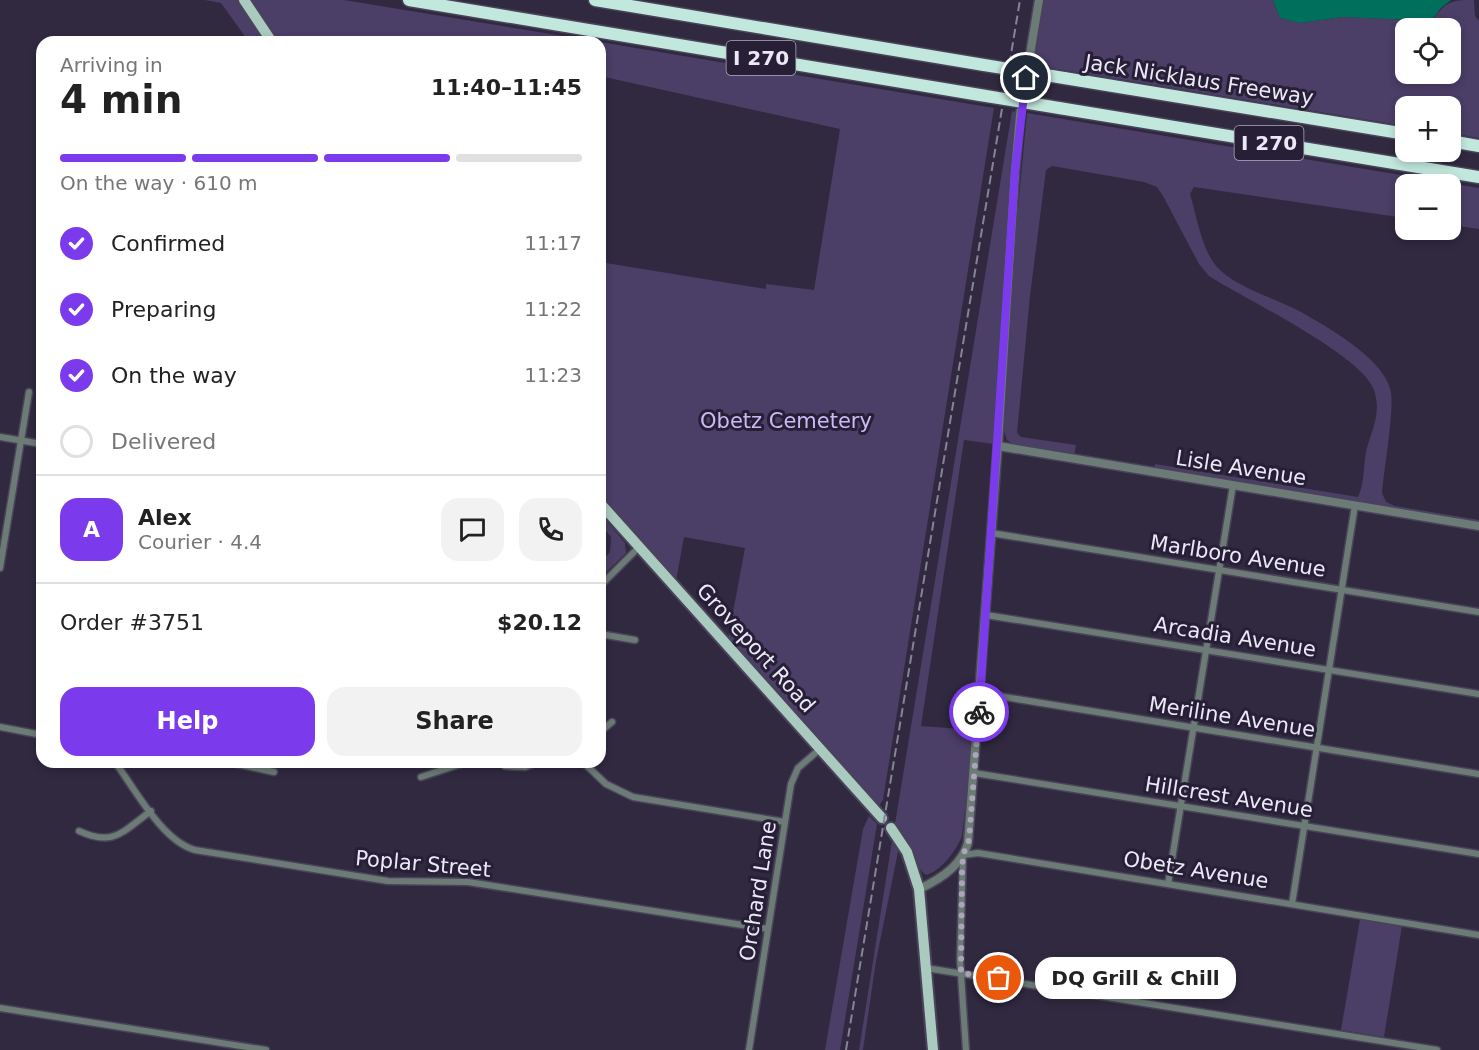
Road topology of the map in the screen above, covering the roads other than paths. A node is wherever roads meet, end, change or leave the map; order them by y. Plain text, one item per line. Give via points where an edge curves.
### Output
1 (409, 0) edge
2 (595, 0) edge
3 (1039, 0) edge
4 (245, 1) edge
5 (268, 36) edge
6 (1395, 132) edge
7 (1461, 143) edge
8 (1479, 146) edge
9 (1479, 177) edge
10 (29, 392) dead end
11 (0, 437) edge
12 (21, 440) junction
13 (36, 443) edge
14 (998, 446) junction
15 (1233, 484) junction
16 (1355, 505) junction
17 (606, 510) edge
18 (1479, 526) edge
19 (991, 533) junction
20 (639, 547) junction
21 (1, 555) edge
22 (0, 568) edge
23 (1219, 570) junction
24 (606, 580) edge
25 (1342, 589) junction
26 (1479, 612) edge
27 (986, 615) junction
28 (606, 635) edge
29 (635, 640) dead end
30 (1206, 649) junction
31 (1329, 669) junction
32 (980, 693) junction
33 (1479, 694) edge
34 (612, 722) dead end
35 (606, 727) edge
36 (1194, 727) junction
37 (0, 728) edge
38 (36, 734) edge
39 (1317, 747) junction
40 (820, 749) junction
41 (119, 768) edge
42 (256, 768) edge
43 (449, 768) edge
44 (589, 768) edge
45 (274, 772) dead end
46 (974, 773) junction
47 (1479, 774) edge
48 (421, 777) dead end
49 (1181, 806) junction
50 (151, 811) junction
51 (882, 818) dead end
52 (785, 822) junction
53 (1303, 826) junction
54 (891, 828) dead end
55 (79, 831) dead end
56 (1479, 854) edge
57 (963, 855) junction
58 (1168, 884) junction
59 (919, 889) junction
60 (1292, 904) junction
61 (768, 929) junction
62 (1479, 935) edge
63 (926, 968) junction
64 (961, 973) junction
65 (0, 1008) edge
66 (266, 1050) edge
67 (749, 1050) edge
68 (933, 1050) edge
69 (966, 1050) edge
70 (1437, 1050) edge

1 - 9 highway, I 270, bridge
2 - 6 highway, Jack Nicklaus Freeway / I 270, bridge
3 - 14 street via 1020,115
4 - 5 main road
7 - 8 highway
10 - 12 street
11 - 12 street
12 - 13 street
12 - 21 street
14 - 15 street, Lisle Avenue
14 - 19 street
15 - 16 street, Lisle Avenue
15 - 23 street
16 - 18 street, Lisle Avenue
16 - 25 street
17 - 20 main road, Groveport Road
19 - 23 street, Marlboro Avenue
19 - 27 street
20 - 24 street
20 - 40 main road, Groveport Road
21 - 22 street
23 - 25 street, Marlboro Avenue
23 - 30 street
25 - 26 street, Marlboro Avenue
25 - 31 street
27 - 30 street, Arcadia Avenue
27 - 32 street
28 - 29 street
30 - 31 street, Arcadia Avenue
30 - 36 street
31 - 33 street, Arcadia Avenue
31 - 39 street
32 - 36 street, Meriline Avenue
32 - 46 street
34 - 35 street
36 - 39 street, Meriline Avenue
36 - 49 street
37 - 38 street
39 - 47 street, Meriline Avenue
39 - 53 street
40 - 51 main road, Groveport Road
40 - 52 street, Orchard Lane via 793,775
41 - 50 street, Poplar Street
42 - 45 street
43 - 48 street
44 - 52 street via 606,784 633,797
46 - 49 street, Hillcrest Avenue
46 - 57 street via 969,840
49 - 53 street, Hillcrest Avenue
49 - 58 street
50 - 55 street via 105,840
50 - 61 street, Poplar Street via 179,843 195,850 388,880 468,882
52 - 61 street, Orchard Lane
53 - 56 street, Hillcrest Avenue
53 - 60 street
54 - 59 main road via 907,852
57 - 58 street, Obetz Avenue via 978,853
57 - 59 street via 940,878
57 - 64 street
58 - 60 street, Obetz Avenue
59 - 63 main road
60 - 62 street, Obetz Avenue
61 - 67 street, Orchard Lane
63 - 64 street
63 - 68 main road
64 - 69 street
64 - 70 street
65 - 66 street

